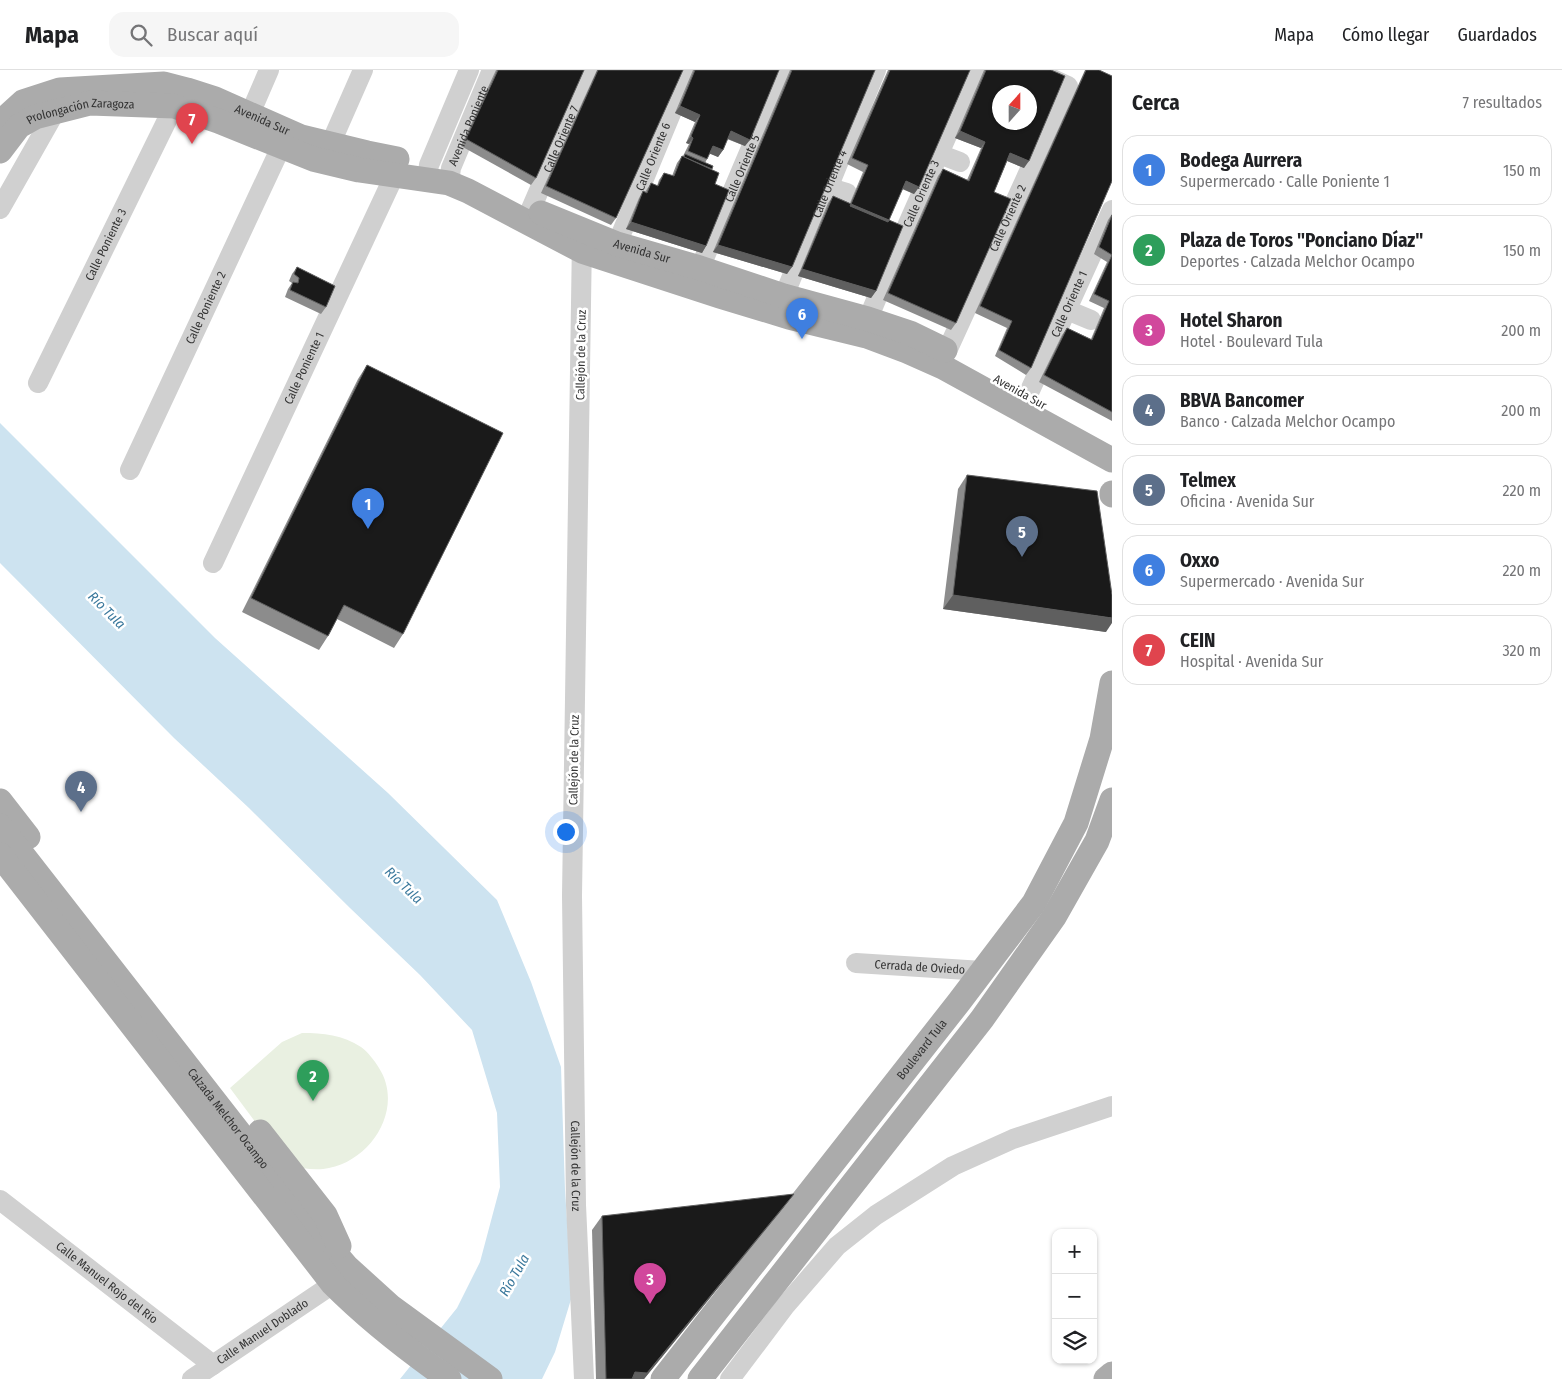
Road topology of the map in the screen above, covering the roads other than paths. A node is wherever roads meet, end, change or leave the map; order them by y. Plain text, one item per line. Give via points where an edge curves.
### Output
1 (269, 70) edge
2 (363, 70) edge
3 (469, 70) edge
4 (492, 70) edge
5 (592, 70) edge
6 (689, 70) edge
7 (784, 70) edge
8 (876, 70) edge
9 (976, 70) edge
10 (1036, 71) edge
11 (167, 77) edge
12 (57, 101) junction
13 (174, 106) junction
14 (246, 122) junction
15 (0, 123) edge
16 (330, 144) junction
17 (281, 147) junction
18 (0, 151) edge
19 (939, 154) junction
20 (960, 162) dead end
21 (439, 173) junction
22 (395, 174) junction
23 (827, 187) junction
24 (847, 193) dead end
25 (0, 209) edge
26 (531, 209) junction
27 (1112, 210) edge
28 (888, 218) edge
29 (907, 226) junction
30 (582, 241) junction
31 (615, 253) junction
32 (697, 278) junction
33 (784, 296) junction
34 (1067, 310) junction
35 (868, 319) junction
36 (1091, 320) dead end
37 (948, 351) junction
38 (38, 384) dead end
39 (1027, 397) junction
40 (1112, 440) edge
41 (1112, 460) edge
42 (130, 470) dead end
43 (213, 563) dead end
44 (1112, 683) edge
45 (1112, 800) edge
46 (0, 801) edge
47 (0, 826) edge
48 (0, 855) edge
49 (0, 881) edge
50 (58, 943) junction
51 (856, 963) dead end
52 (983, 971) junction
53 (202, 1058) junction
54 (209, 1094) junction
55 (1112, 1106) edge
56 (200, 1137) junction
57 (245, 1140) junction
58 (276, 1152) junction
59 (241, 1165) junction
60 (0, 1200) edge
61 (816, 1232) junction
62 (837, 1246) junction
63 (340, 1276) junction
64 (362, 1297) junction
65 (213, 1365) junction
66 (1112, 1374) edge
67 (192, 1379) edge
68 (448, 1379) edge
69 (490, 1379) edge
70 (584, 1379) edge
71 (663, 1379) edge
72 (700, 1379) edge
73 (730, 1379) edge
74 (1106, 1379) edge

1 - 14 street
2 - 16 street
3 - 21 street, Avenida Poniente
4 - 21 street, Avenida Poniente
5 - 26 street, Calle Oriente 7
6 - 31 street, Calle Oriente 6
7 - 32 street, Calle Oriente 5 via 734,166
8 - 23 street, Calle Oriente 4
9 - 19 street, Calle Oriente 3
10 - 37 street, Calle Oriente 2 via 1068,86 1016,185
11 - 12 main road, Prolongación Zaragoza
11 - 14 main road, Avenida Sur
12 - 13 main road, Prolongación Zaragoza
12 - 15 main road, Prolongación Zaragoza via 23,102
12 - 18 main road, Prolongación Zaragoza via 20,126
12 - 25 street
13 - 14 main road, Avenida Sur
13 - 38 street, Calle Poniente 3
14 - 16 main road, Avenida Sur
14 - 17 main road, Avenida Sur
16 - 21 main road, Avenida Sur
17 - 22 main road, Avenida Sur via 350,168
17 - 42 street, Calle Poniente 2
19 - 20 street
19 - 29 street, Calle Oriente 3
21 - 22 main road, Avenida Sur
21 - 26 main road, Avenida Sur via 480,181
21 - 30 main road, Avenida Sur via 468,191
22 - 43 street, Calle Poniente 1
23 - 24 street
23 - 33 street, Calle Oriente 4
26 - 30 main road, Avenida Sur
27 - 34 street, Calle Oriente 1
28 - 29 street
29 - 35 street, Calle Oriente 3
30 - 31 main road, Avenida Sur
30 - 70 street, Callejón de la Cruz via 572,896 576,1205
31 - 32 main road, Avenida Sur
32 - 33 main road, Avenida Sur
32 - 41 main road, Avenida Sur via 789,317 867,336 907,351 943,367
33 - 35 main road, Avenida Sur
34 - 36 street
34 - 39 street, Calle Oriente 1
35 - 37 main road, Avenida Sur via 910,333
37 - 39 main road, Avenida Sur
39 - 40 main road, Avenida Sur
44 - 52 main road, Boulevard Tula via 1102,740 1076,823 1034,903
45 - 61 main road via 1097,841 1054,917 982,1019
46 - 53 main road
47 - 54 main road, Calzada Melchor Ocampo
48 - 50 main road, Calzada Melchor Ocampo
49 - 50 main road
50 - 56 main road
50 - 59 main road, Calzada Melchor Ocampo
51 - 52 street, Cerrada de Oviedo
52 - 71 main road, Boulevard Tula
53 - 54 main road
53 - 58 main road
54 - 57 main road, Calzada Melchor Ocampo
55 - 62 street via 1014,1139 952,1166 876,1215
56 - 59 main road
56 - 63 main road via 286,1247
57 - 58 main road
57 - 63 main road, Calzada Melchor Ocampo via 312,1226
58 - 63 main road via 325,1215
59 - 63 main road, Calzada Melchor Ocampo
60 - 65 street, Calle Manuel Rojo del Río
61 - 62 street
61 - 72 main road
62 - 73 street via 784,1306
63 - 64 main road, Calzada Melchor Ocampo
63 - 65 street, Calle Manuel Doblado
64 - 68 main road, Calzada Melchor Ocampo via 401,1345
64 - 69 main road, Calzada Melchor Ocampo via 415,1325
65 - 67 street, Calle Manuel Doblado
66 - 74 main road

